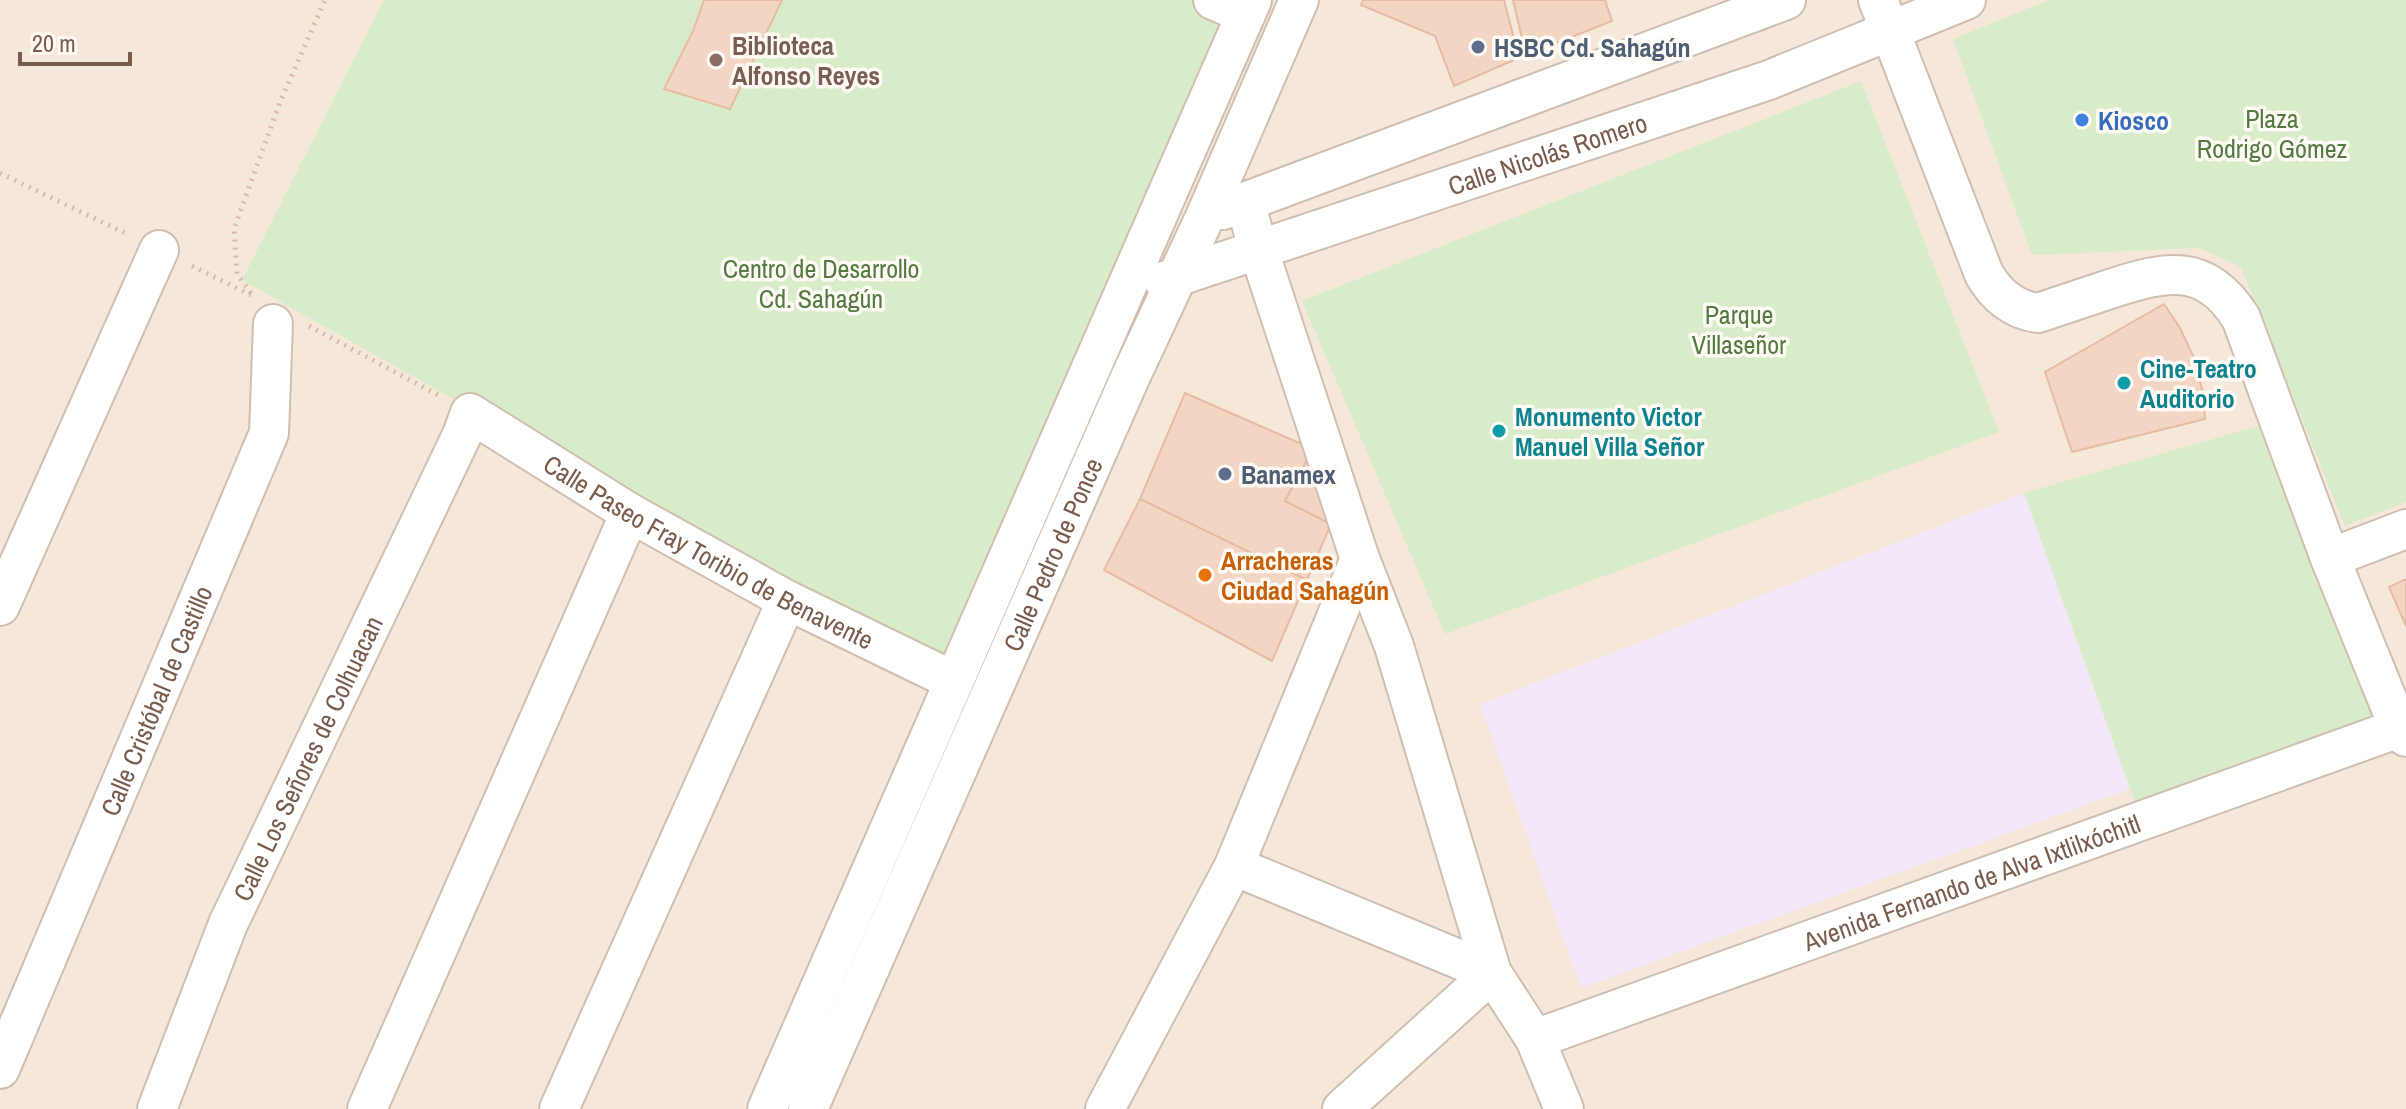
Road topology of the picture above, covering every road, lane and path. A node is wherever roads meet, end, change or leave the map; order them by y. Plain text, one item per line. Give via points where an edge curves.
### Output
1 (325, 0) edge
2 (1299, 0) edge
3 (1786, 0) edge
4 (1966, 0) edge
5 (1237, 5) edge
6 (1884, 14) edge
7 (0, 173) edge
8 (1245, 202) junction
9 (1205, 217) junction
10 (1150, 234) junction
11 (1258, 248) junction
12 (159, 250) junction
13 (1177, 276) junction
14 (1123, 294) junction
15 (277, 315) junction
16 (470, 413) junction
17 (630, 513) junction
18 (2406, 529) edge
19 (2330, 558) junction
20 (1360, 559) junction
21 (787, 600) junction
22 (0, 606) edge
23 (954, 681) junction
24 (2402, 732) edge
25 (1234, 866) junction
26 (1492, 973) junction
27 (1535, 1039) junction
28 (0, 1069) edge
29 (157, 1109) edge
30 (367, 1109) edge
31 (559, 1109) edge
32 (767, 1109) edge
33 (808, 1109) edge
34 (1105, 1109) edge
35 (1342, 1109) edge
36 (1564, 1109) edge

1 - 15 path via 280,102 234,229 237,274
2 - 9 street, Calle Pedro de Ponce
3 - 8 street
4 - 6 street, Calle Nicolás Romero
5 - 10 street, Calle Pedro de Ponce
6 - 11 street, Calle Nicolás Romero via 1769,80
6 - 19 street via 1992,289 2006,301 2038,313 2153,275 2176,273 2216,288 2241,318
7 - 12 path
8 - 9 street
8 - 11 street
9 - 10 street
9 - 13 street, Calle Pedro de Ponce
10 - 14 street, Calle Pedro de Ponce
11 - 13 street, Calle Nicolás Romero
11 - 20 street
12 - 15 path
12 - 22 street
13 - 14 street, Calle Nicolás Romero
13 - 33 street, Calle Pedro de Ponce
14 - 23 street, Calle Pedro de Ponce
15 - 16 path
15 - 28 street, Calle Cristóbal de Castillo via 269,433
16 - 17 street, Calle Paseo Fray Toribio de Benavente
16 - 29 street, Calle Los Señores de Colhuacan via 228,924
17 - 21 street, Calle Paseo Fray Toribio de Benavente
17 - 30 street
18 - 19 street
19 - 24 street
20 - 25 street
20 - 26 street via 1394,646
21 - 23 street, Calle Paseo Fray Toribio de Benavente
21 - 31 street
23 - 32 street, Calle Pedro de Ponce
24 - 27 street, Avenida Fernando de Alva Ixtlilxóchitl
25 - 26 street
25 - 34 street
26 - 27 street
26 - 35 street
27 - 36 street

